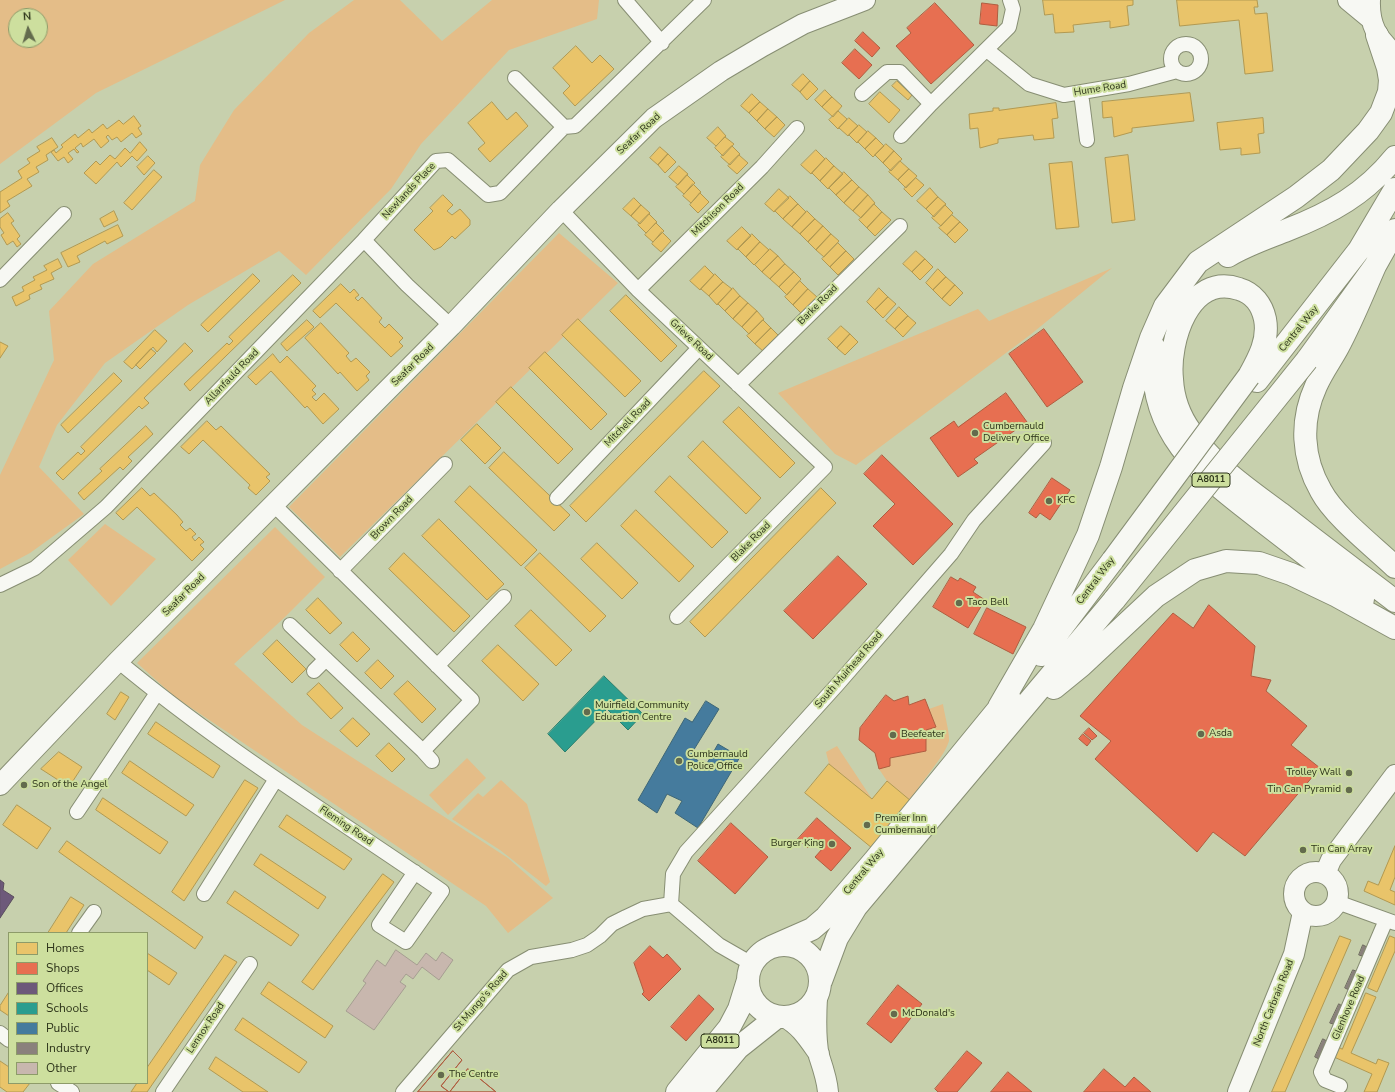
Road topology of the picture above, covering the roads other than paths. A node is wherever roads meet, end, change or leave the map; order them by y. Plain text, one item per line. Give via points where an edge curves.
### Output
1 (625, 0) edge
2 (704, 0) edge
3 (865, 0) edge
4 (1348, 0) edge
5 (1013, 3) edge
6 (1372, 18) edge
7 (662, 43) junction
8 (986, 50) junction
9 (1395, 54) edge
10 (1177, 71) dead end
11 (515, 78) dead end
12 (1081, 93) junction
13 (862, 94) dead end
14 (931, 104) junction
15 (564, 127) junction
16 (797, 128) dead end
17 (901, 136) dead end
18 (1087, 140) dead end
19 (1395, 156) edge
20 (1395, 189) edge
21 (561, 210) junction
22 (64, 214) dead end
23 (900, 226) dead end
24 (1395, 230) edge
25 (364, 240) junction
26 (1383, 258) edge
27 (1186, 278) junction
28 (0, 280) edge
29 (638, 290) junction
30 (1165, 306) junction
31 (451, 326) junction
32 (699, 348) junction
33 (1252, 379) junction
34 (738, 385) junction
35 (1044, 443) dead end
36 (445, 464) dead end
37 (825, 467) joint
38 (557, 498) dead end
39 (274, 506) junction
40 (1395, 567) edge
41 (340, 571) junction
42 (0, 585) edge
43 (504, 597) dead end
44 (1395, 601) edge
45 (677, 617) dead end
46 (1395, 623) edge
47 (290, 625) dead end
48 (1395, 628) edge
49 (326, 659) junction
50 (118, 661) junction
51 (437, 666) junction
52 (314, 671) dead end
53 (157, 693) junction
54 (1008, 712) junction
55 (1395, 775) edge
56 (276, 779) junction
57 (0, 785) edge
58 (1395, 789) edge
59 (1367, 811) junction
60 (77, 812) dead end
61 (415, 872) junction
62 (1325, 874) junction
63 (204, 894) dead end
64 (1337, 902) junction
65 (671, 904) junction
66 (94, 912) dead end
67 (1303, 912) junction
68 (1391, 922) edge
69 (80, 932) edge
70 (771, 947) junction
71 (250, 964) dead end
72 (750, 972) junction
73 (819, 989) junction
74 (781, 1017) junction
75 (819, 1054) junction
76 (60, 1084) edge
77 (1340, 1086) dead end
78 (831, 1088) edge
79 (72, 1092) edge
80 (163, 1092) edge
81 (403, 1092) edge
82 (677, 1092) edge
83 (701, 1092) edge
84 (1238, 1092) edge

1 - 7 street
2 - 7 street, Newlands Place
3 - 21 street, Seafar Road via 803,24 721,71 654,118
4 - 6 street
5 - 8 street via 1009,27
6 - 9 street
6 - 27 main road via 1390,80 1389,92 1381,113 1354,148 1331,170 1296,197 1198,262
7 - 15 street, Newlands Place via 575,126
8 - 12 street, Hume Road via 1029,84 1064,94
8 - 14 street
10 - 12 street, Hume Road via 1130,84
11 - 15 street
12 - 18 street
13 - 14 street via 887,72 900,72
14 - 17 street
15 - 25 street, Newlands Place via 500,193 488,195 448,160 436,161
16 - 29 street, Mitchison Road
19 - 27 main road via 1378,177 1362,191 1329,212 1241,249
20 - 33 main road, Central Way via 1359,250
21 - 29 street, Grieve Road
21 - 31 street, Seafar Road
22 - 28 street
23 - 34 street, Barke Road
24 - 26 main road, Central Way / A8011
25 - 31 street
25 - 42 street, Allanfauld Road via 106,508 35,568
26 - 40 main road via 1341,342 1315,387 1304,429 1305,448 1311,472 1321,492 1346,522
26 - 54 main road, Central Way / A8011, bridge via 1307,360 1115,600
27 - 30 main road
29 - 32 street, Grieve Road
30 - 46 main road via 1155,344 1153,376 1163,416 1179,445 1220,488
30 - 54 main road via 1136,380 1088,535
31 - 39 street, Seafar Road
32 - 34 street, Grieve Road
32 - 38 street, Mitchell Road
33 - 44 main road via 1266,337 1266,326 1259,304 1244,290 1234,287 1224,286 1206,291 1191,304 1179,327 1172,350 1172,378 1176,400 1185,423 1230,475
33 - 54 main road, Central Way / A8011, bridge via 1097,579 1050,644
34 - 37 street, Grieve Road
35 - 65 street, South Muirhead Road via 974,520 951,554 837,685 686,852 673,874
36 - 41 street, Brown Road
37 - 45 street, Blake Road
39 - 41 street
39 - 50 street, Seafar Road
41 - 51 street
43 - 51 street
47 - 49 street
48 - 54 main road via 1291,574 1259,563 1226,561 1195,570 1156,596 1081,666
49 - 51 street via 428,756 472,700
49 - 52 street
50 - 53 street, Fleming Road
50 - 57 street, Seafar Road
53 - 56 street, Fleming Road
53 - 60 street
54 - 70 main road, Central Way / A8011 via 826,917 812,929
54 - 73 main road, Central Way / A8011 via 856,907 837,938
55 - 59 street
56 - 61 street, Fleming Road
56 - 63 street
58 - 59 street
59 - 62 street via 1331,860
61 - 61 street, Fleming Road via 442,890 406,942 379,925
62 - 64 street via 1335,883
62 - 67 street via 1312,873 1297,883 1294,895 1298,907
64 - 67 street via 1328,913 1322,915 1309,915
64 - 68 street, Glenhove Road
65 - 72 street
65 - 81 street, St Mungo's Road via 643,909 612,924 587,945 572,950 531,956 508,970
66 - 69 street
67 - 84 street, North Carbrain Road via 1294,954
68 - 77 street, Glenhove Road via 1321,1072 1325,1080
70 - 72 main road via 762,952
70 - 73 main road via 790,945 808,953 816,962
71 - 80 street, Lennox Road
72 - 74 main road via 748,987 754,1001 764,1011
72 - 82 main road, A8011 via 739,1009 729,1028
73 - 74 main road via 813,1004 800,1014
73 - 75 street via 816,1016
74 - 75 street via 792,1022 804,1033
74 - 83 main road, A8011 via 738,1048
75 - 78 street
76 - 79 street

